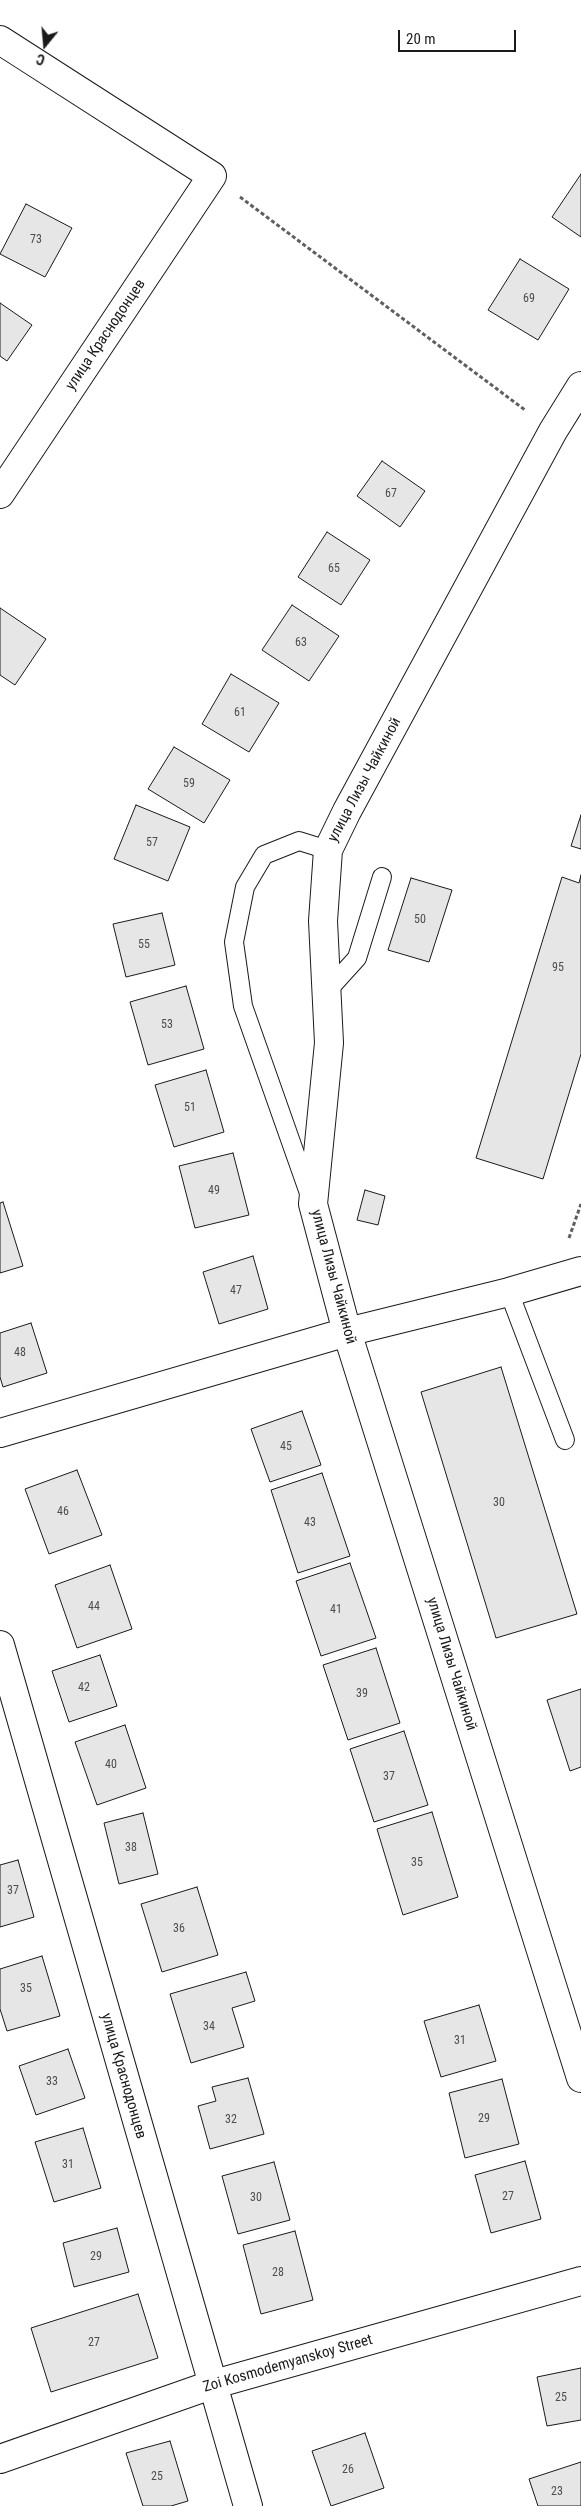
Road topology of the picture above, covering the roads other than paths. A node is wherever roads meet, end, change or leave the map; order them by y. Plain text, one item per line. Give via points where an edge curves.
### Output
1 (0, 40) edge
2 (581, 386) edge
3 (0, 494) edge
4 (328, 850) junction
5 (382, 877) dead end
6 (328, 990) junction
7 (312, 1204) junction
8 (581, 1271) edge
9 (509, 1292) junction
10 (348, 1332) junction
11 (0, 1434) edge
12 (565, 1440) dead end
13 (0, 1645) edge
14 (581, 2078) edge
15 (581, 2282) edge
16 (211, 2385) junction
17 (0, 2459) edge
18 (248, 2506) edge

1 - 3 street, улица Краснодонцев via 212,176
2 - 4 street, улица Лизы Чайкиной via 553,431
4 - 6 street, улица Лизы Чайкиной via 323,921
4 - 7 lane via 299,841 264,855 245,887 234,942 243,1006
5 - 6 lane via 357,958
6 - 7 street, улица Лизы Чайкиной via 329,1043
7 - 10 street, улица Лизы Чайкиной
8 - 9 street
9 - 10 street
9 - 12 lane
10 - 11 street
10 - 14 street, улица Лизы Чайкиной
13 - 16 street, улица Краснодонцев
15 - 16 street, Zoi Kosmodemyanskoy Street
16 - 17 street, Zoi Kosmodemyanskoy Street
16 - 18 street, улица Краснодонцев

